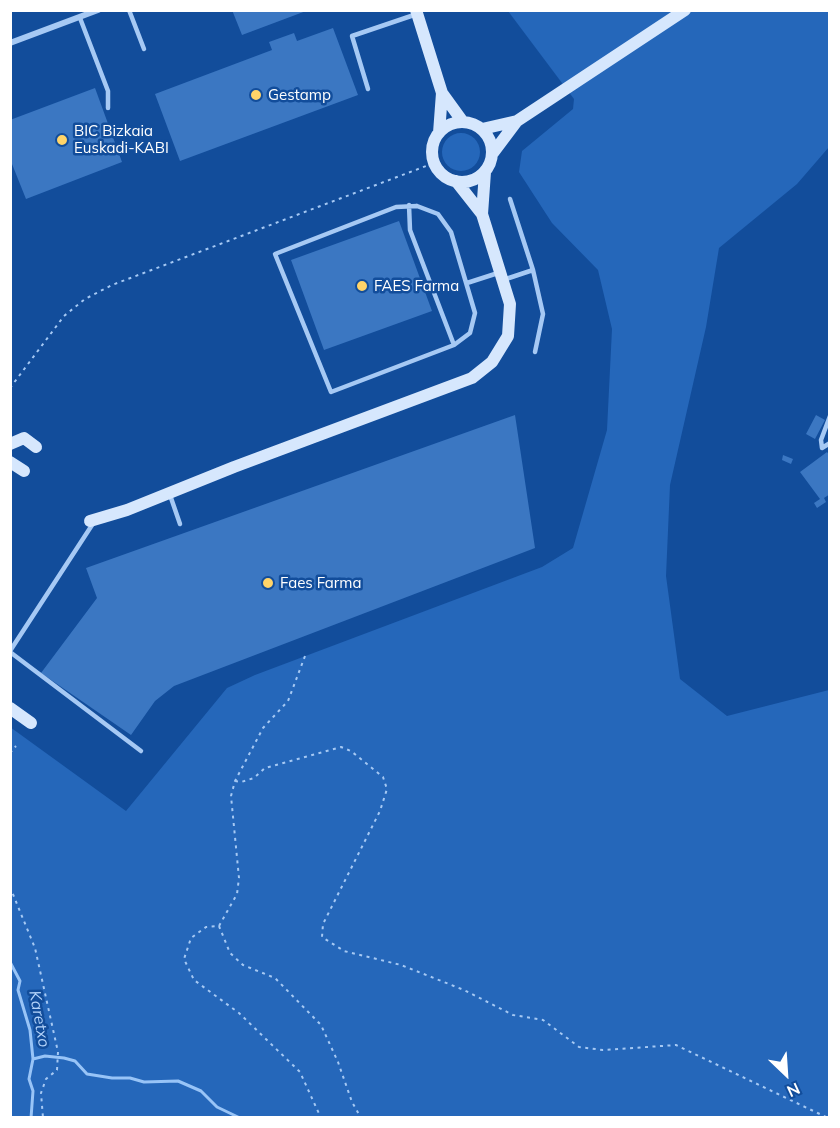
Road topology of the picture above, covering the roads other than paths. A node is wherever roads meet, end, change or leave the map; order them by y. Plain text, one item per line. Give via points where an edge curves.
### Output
1 (98, 10) edge
2 (129, 10) edge
3 (685, 10) edge
4 (416, 12) edge
5 (80, 18) junction
6 (10, 43) edge
7 (144, 49) dead end
8 (368, 89) dead end
9 (442, 93) junction
10 (108, 108) dead end
11 (518, 121) junction
12 (463, 122) junction
13 (482, 129) junction
14 (439, 133) junction
15 (493, 153) junction
16 (485, 172) junction
17 (456, 181) junction
18 (510, 199) dead end
19 (409, 205) junction
20 (482, 214) junction
21 (533, 270) junction
22 (502, 276) junction
23 (467, 283) junction
24 (454, 345) junction
25 (535, 352) dead end
26 (830, 416) edge
27 (830, 443) edge
28 (10, 444) edge
29 (36, 447) dead end
30 (10, 462) edge
31 (24, 471) dead end
32 (169, 493) junction
33 (93, 521) joint
34 (180, 524) dead end
35 (10, 651) edge
36 (10, 708) edge
37 (31, 723) dead end
38 (141, 751) dead end

1 - 5 street
2 - 7 lane
3 - 11 street
4 - 8 lane via 352,36
4 - 9 street
5 - 6 street
5 - 10 lane via 108,91
9 - 12 street
9 - 14 street
11 - 13 street
11 - 15 street
12 - 13 street
12 - 14 street via 450,124
13 - 15 street
14 - 17 street via 433,145 435,163 444,176
15 - 16 street
16 - 17 street via 469,182
16 - 20 street
17 - 20 street
18 - 21 lane
19 - 23 lane via 428,208 445,223
19 - 24 lane via 410,230
19 - 24 lane via 276,254 331,392
20 - 22 street
21 - 22 lane
21 - 25 lane via 543,314
22 - 23 lane
22 - 32 street via 510,304 508,336 492,362 472,378
23 - 24 lane via 475,321 464,340
26 - 27 lane via 820,440 822,448
28 - 29 street via 24,438
30 - 31 street
32 - 33 street
32 - 34 lane
33 - 35 lane
35 - 38 lane
36 - 37 street

